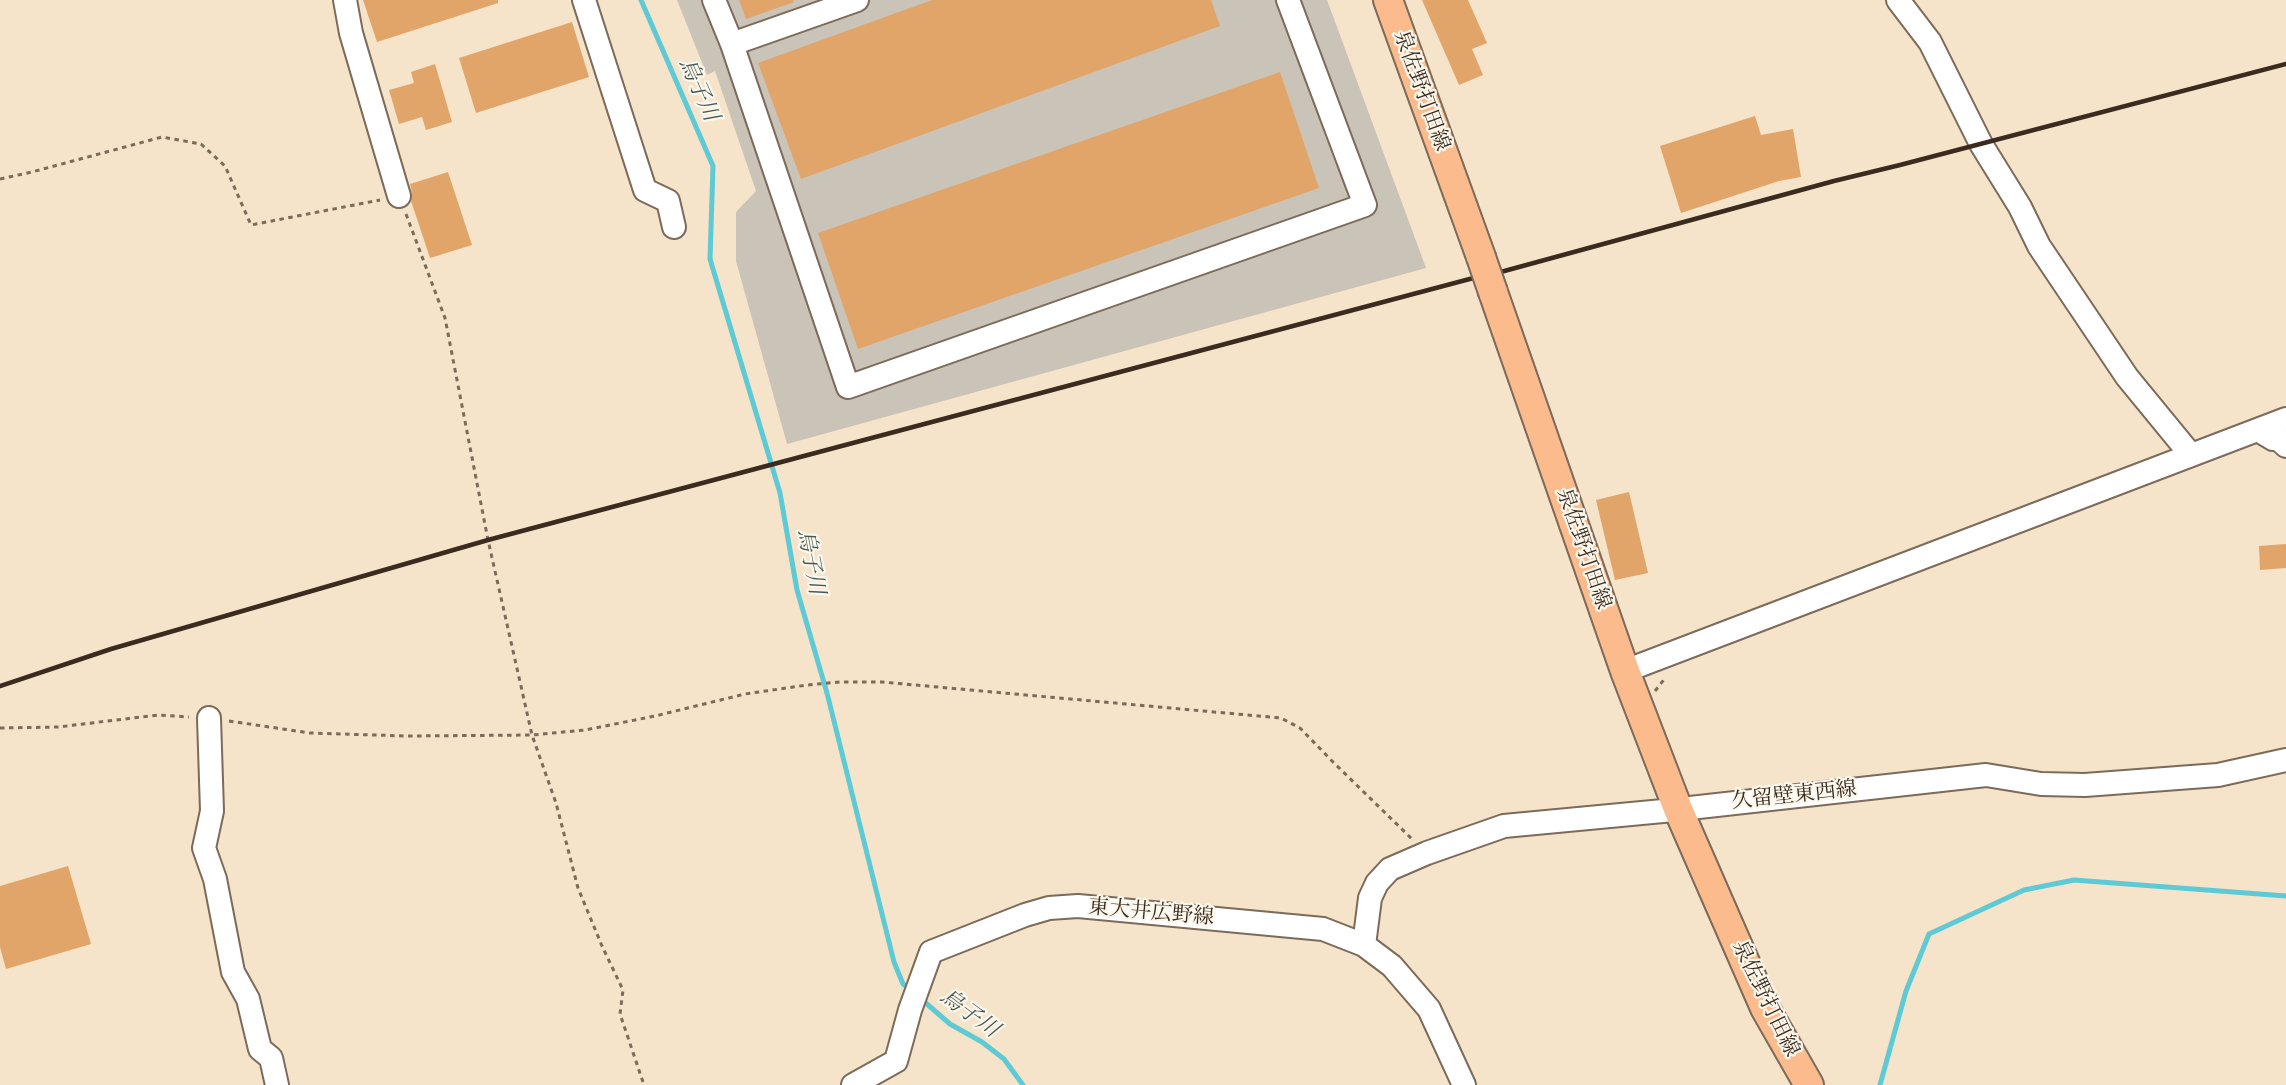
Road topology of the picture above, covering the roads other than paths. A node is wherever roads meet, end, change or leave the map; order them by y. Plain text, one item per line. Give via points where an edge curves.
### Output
1 (345, 0) edge
2 (584, 0) edge
3 (714, 0) edge
4 (857, 0) edge
5 (1288, 0) edge
6 (1388, 0) edge
7 (1898, 0) edge
8 (732, 44) junction
9 (399, 196) road end
10 (675, 227) dead end
11 (2286, 419) edge
12 (2258, 429) junction
13 (2286, 446) edge
14 (2191, 454) junction
15 (1625, 671) junction
16 (209, 718) road end
17 (2286, 760) edge
18 (1678, 808) junction
19 (1364, 945) junction
20 (277, 1085) edge
21 (853, 1085) edge
22 (1464, 1085) edge
23 (1809, 1085) edge

1 - 9 street
2 - 10 street via 645,190 668,201
3 - 8 street
4 - 8 street
5 - 8 street via 1365,205 848,387
6 - 15 main road, 泉佐野打田線, bridge
7 - 14 street via 1930,42 1981,144 2039,246 2127,377
11 - 12 street
12 - 13 street
12 - 14 street
14 - 15 street
15 - 18 main road, 泉佐野打田線
16 - 20 street via 212,811 204,848 215,879 232,972 248,999 260,1049 272,1058
17 - 18 street, 久留壁東西線 via 2207,776 2085,785 2040,784 1986,775
18 - 19 street, 久留壁東西線 via 1504,826 1390,869 1370,898
18 - 23 main road, 泉佐野打田線 via 1765,1008
19 - 21 street, 東大井広野線 via 1323,928 1078,906 1049,908 931,952 896,1061
19 - 22 street, 東大井広野線 via 1392,966 1429,1009

